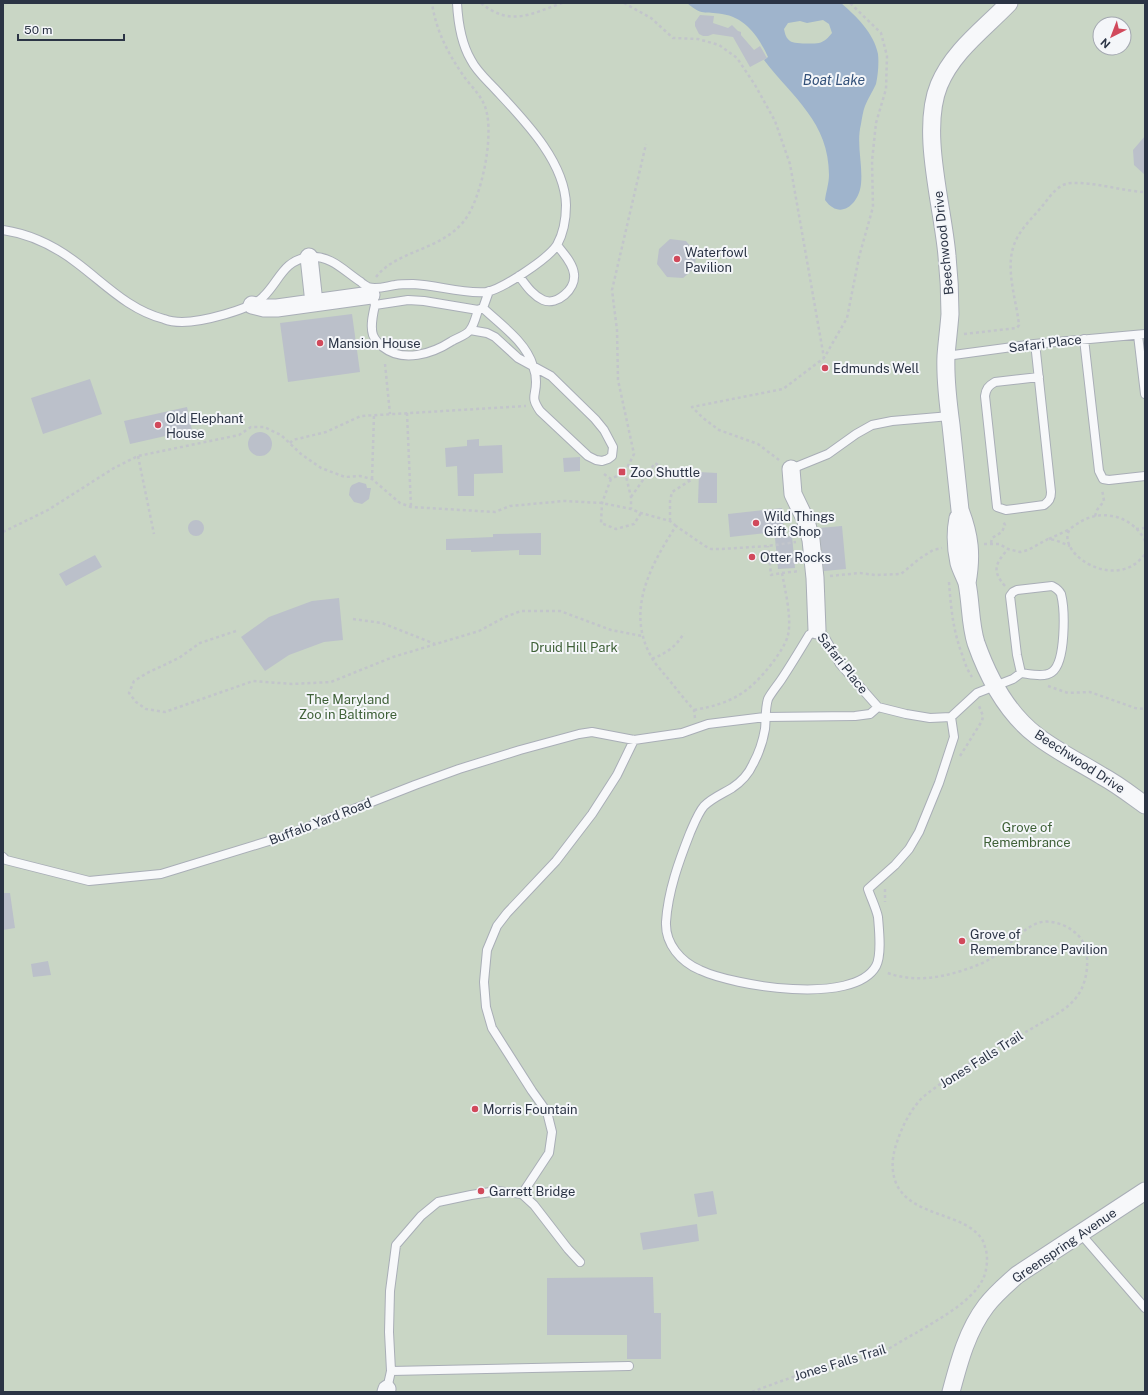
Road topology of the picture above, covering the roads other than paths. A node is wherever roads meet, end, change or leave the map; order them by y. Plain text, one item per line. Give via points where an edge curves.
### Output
1 (457, 3) edge
2 (1009, 3) edge
3 (3, 230) edge
4 (557, 245) junction
5 (308, 257) junction
6 (519, 276) junction
7 (489, 291) junction
8 (372, 296) junction
9 (314, 303) junction
10 (252, 305) junction
11 (480, 309) junction
12 (470, 330) junction
13 (1142, 334) edge
14 (1084, 339) junction
15 (1036, 352) dead end
16 (946, 356) junction
17 (533, 366) junction
18 (1039, 377) junction
19 (1145, 394) edge
20 (950, 416) junction
21 (791, 469) joint
22 (1145, 476) edge
23 (817, 630) junction
24 (1022, 672) junction
25 (995, 686) junction
26 (878, 707) junction
27 (765, 717) junction
28 (951, 717) junction
29 (634, 740) junction
30 (1145, 805) edge
31 (3, 857) edge
32 (1145, 1191) edge
33 (522, 1194) junction
34 (1080, 1233) junction
35 (580, 1262) dead end
36 (1145, 1308) edge
37 (629, 1366) dead end
38 (391, 1371) junction
39 (387, 1390) edge
40 (951, 1392) edge

1 - 4 lane via 463,41 471,60 525,121 556,168 566,205 563,228
2 - 16 street, Beechwood Drive via 957,56 939,85 934,104 932,144 950,291
3 - 10 lane via 43,242 75,261 130,305 165,320 201,320
4 - 6 lane via 540,262
4 - 6 lane via 574,274 570,290 561,298 545,301 529,290
5 - 8 lane via 320,257 331,261
5 - 9 street
5 - 10 lane via 289,265 262,299
6 - 7 lane
7 - 8 lane via 473,292 415,284 379,288
7 - 11 lane
8 - 9 street
8 - 11 lane
8 - 12 lane via 373,334 378,343 395,354 407,356 430,352
9 - 10 street via 277,308
11 - 12 lane
11 - 17 lane via 526,351
12 - 17 lane via 488,332 518,358
13 - 14 lane, Safari Place
13 - 19 lane
14 - 16 lane, Safari Place
14 - 22 lane via 1099,472 1103,479 1109,480
15 - 18 lane
16 - 20 street, Beechwood Drive
17 - 17 lane via 537,381 533,397 540,411 588,456 602,461 612,456 611,440 595,419 551,376
18 - 18 lane via 1051,498 1044,505 1006,510 997,507 986,389 995,382
20 - 21 lane via 872,425 828,454
20 - 25 street, Beechwood Drive via 960,510 967,529 969,545 967,583 972,625 976,642
21 - 23 street, Safari Place via 793,494 812,540
23 - 26 lane, Safari Place via 824,636 840,664
23 - 27 lane via 809,635 768,699
24 - 24 lane via 1045,674 1058,665 1063,633 1061,595 1052,586 1017,590 1012,594 1010,600 1016,648
24 - 25 lane via 1013,679
25 - 28 lane via 977,693
25 - 30 street, Beechwood Drive via 1036,736
26 - 27 lane, Buffalo Yard Road via 870,714 855,716
26 - 28 lane, Safari Place via 930,718
27 - 28 lane via 761,746 746,776 703,807 693,826 671,888 667,932 676,952 699,970 747,985 812,990 859,981 870,974 876,966 880,957 877,916 868,889 895,865 919,832 954,737
27 - 29 lane, Buffalo Yard Road via 708,724 682,733
29 - 31 lane, Buffalo Yard Road via 592,732 520,750 415,785 285,836 161,874 89,881 6,860
29 - 33 lane via 617,775 592,814 556,861 507,913 497,926 487,950 484,982 486,1007 492,1028 547,1112 552,1132 548,1153
32 - 34 street, Greenspring Avenue
33 - 35 lane
33 - 38 lane via 496,1192 438,1202 421,1216 396,1246 390,1291
34 - 36 lane
34 - 40 street, Greenspring Avenue via 1017,1275 986,1306 966,1342
37 - 38 lane
38 - 39 lane

